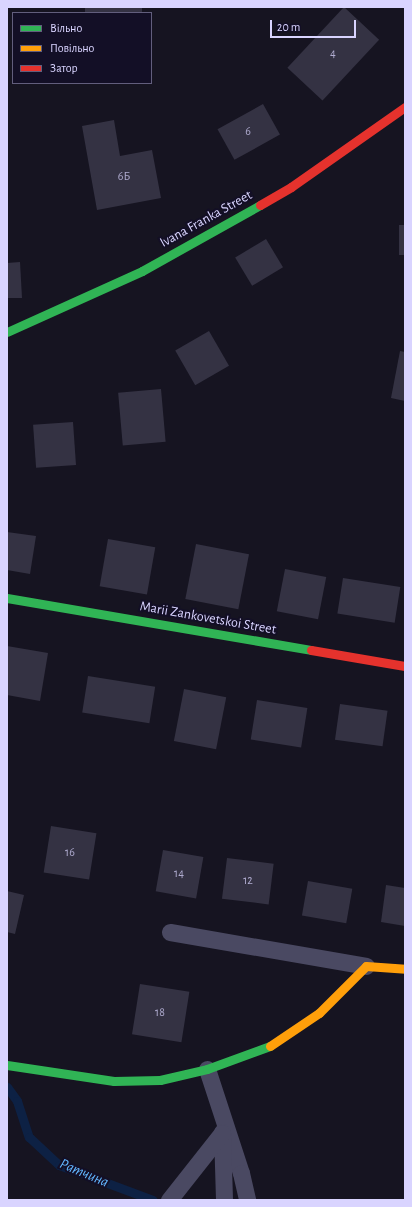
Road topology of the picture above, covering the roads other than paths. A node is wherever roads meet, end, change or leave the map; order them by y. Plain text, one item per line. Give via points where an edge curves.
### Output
1 (405, 107) edge
2 (7, 332) edge
3 (7, 598) edge
4 (405, 666) edge
5 (170, 932) dead end
6 (366, 966) junction
7 (405, 970) edge
8 (7, 1065) edge
9 (207, 1069) junction
10 (221, 1112) junction
11 (222, 1133) junction
12 (172, 1195) edge
13 (224, 1200) edge
14 (247, 1200) edge

1 - 2 street, Ivana Franka Street via 291,187 142,271
3 - 4 street, Marii Zankovetskoi Street
5 - 6 lane
6 - 7 street
6 - 9 street via 319,1013 273,1045
8 - 9 street via 114,1081 160,1080
9 - 10 lane
10 - 11 lane
10 - 14 lane
11 - 12 lane
11 - 13 lane

